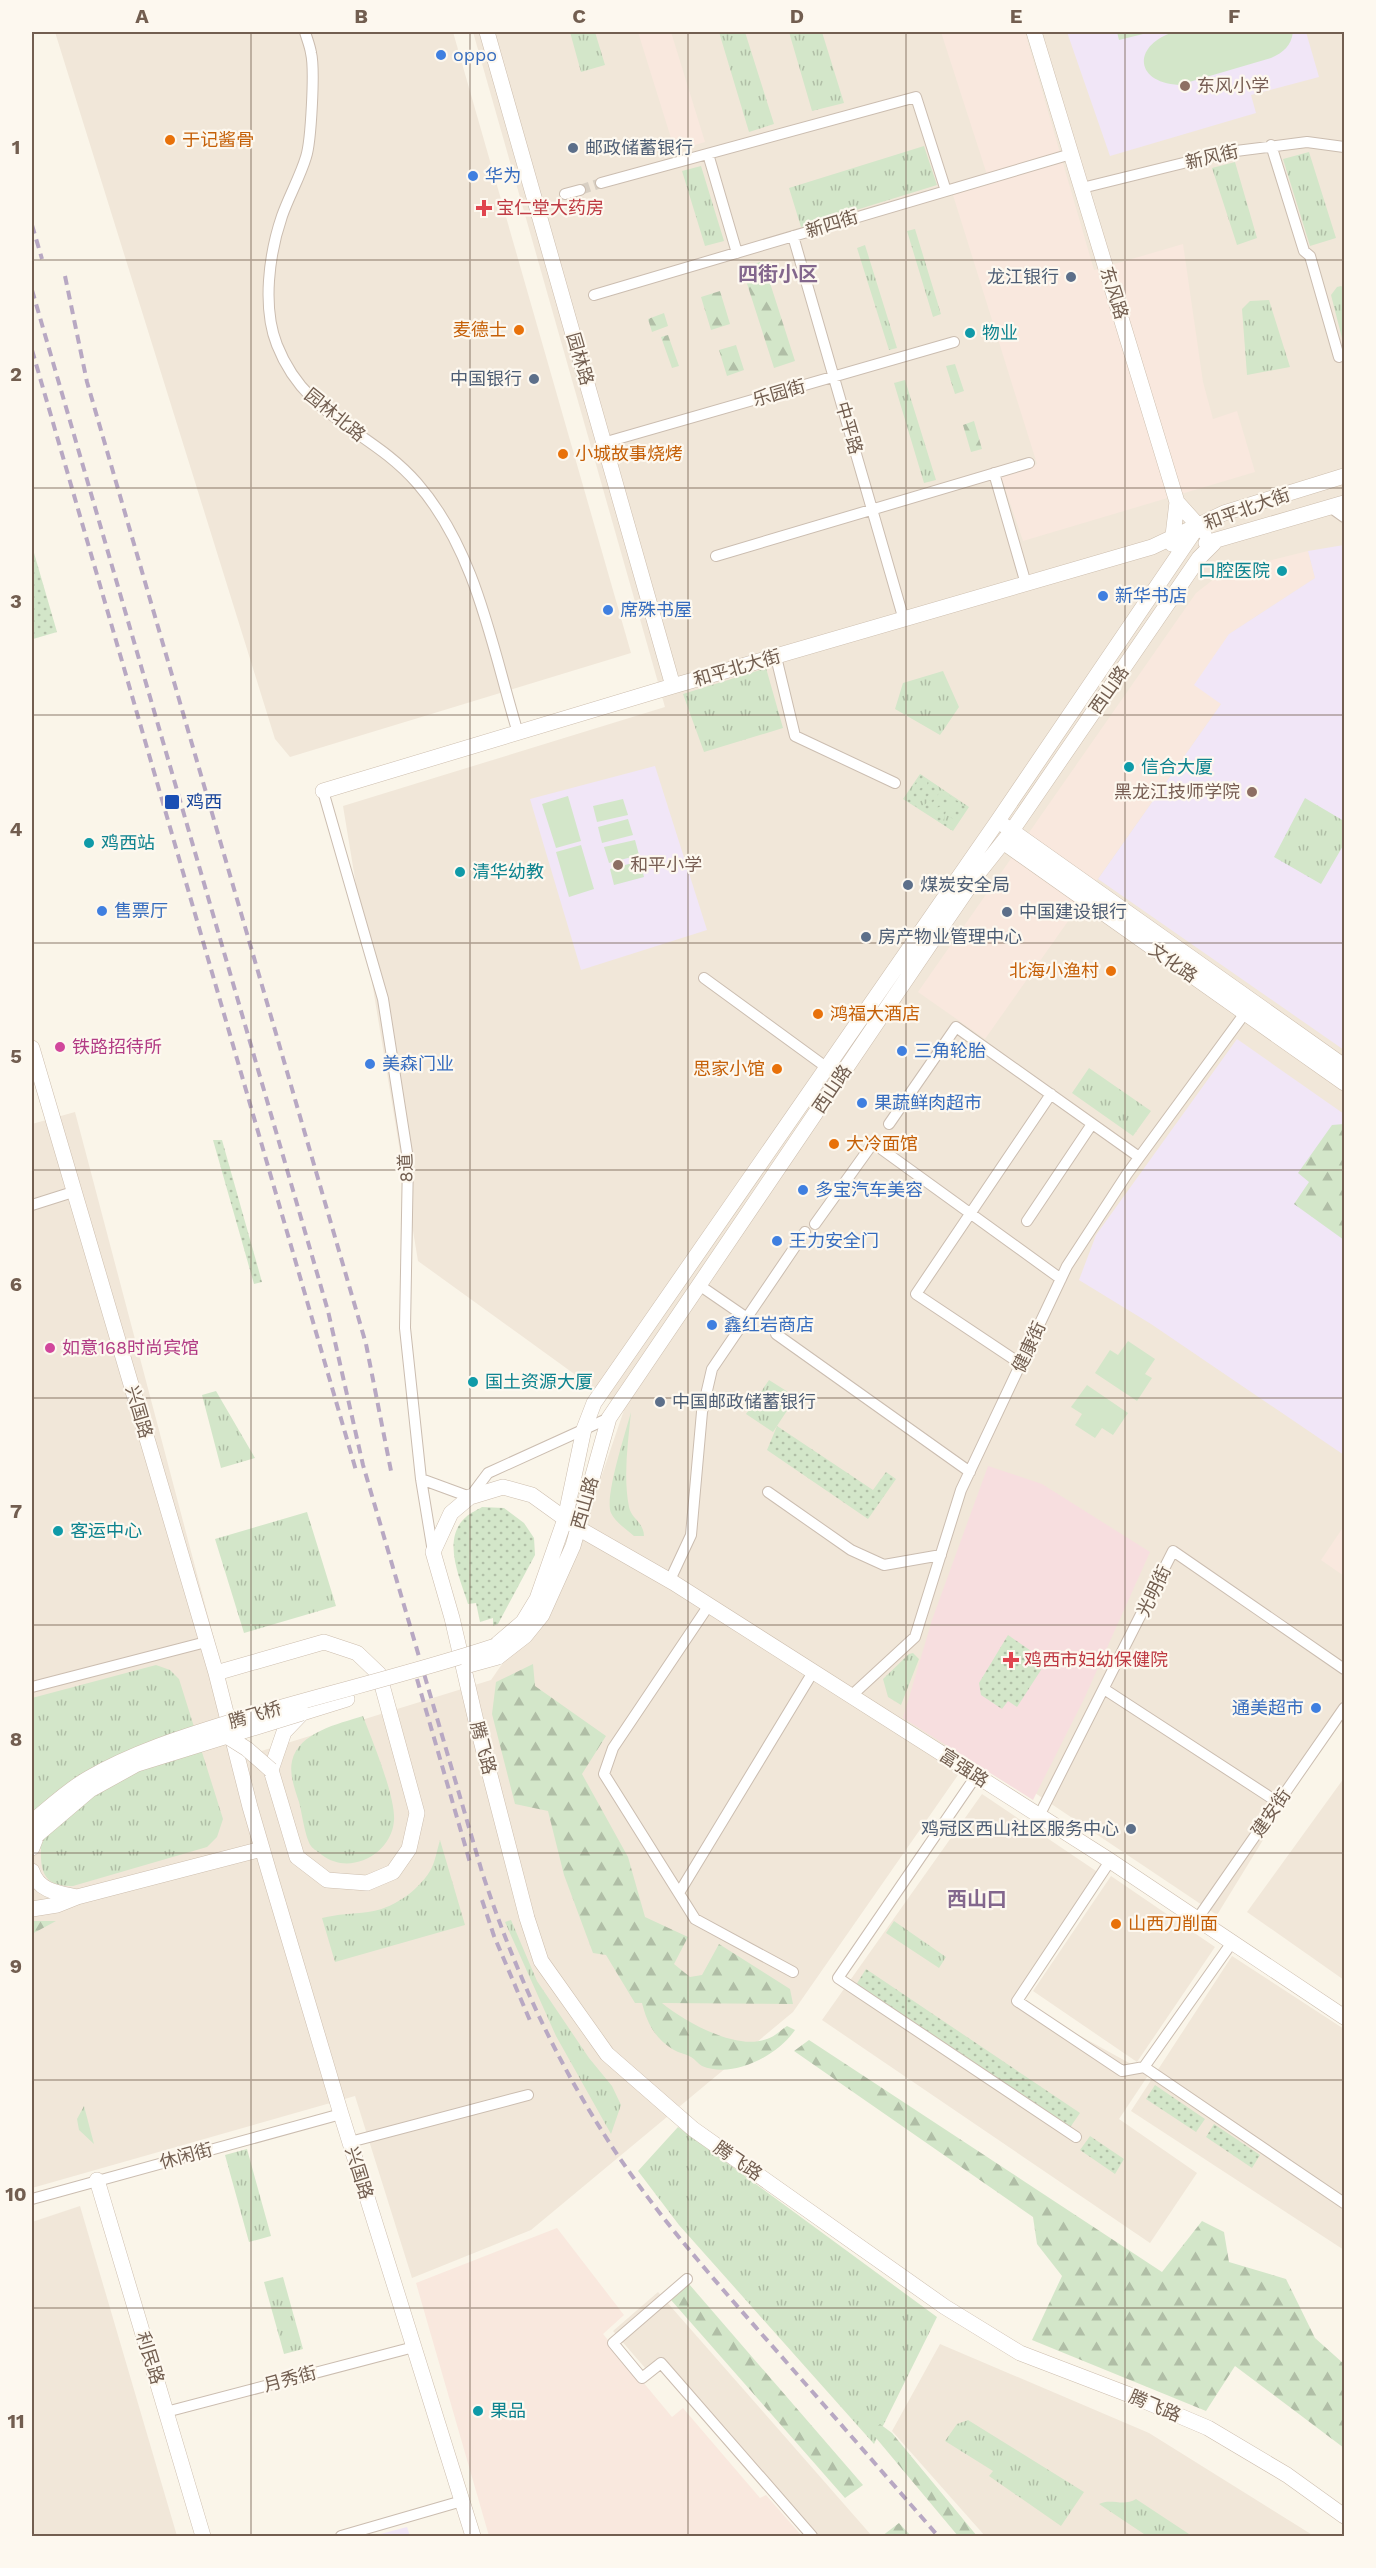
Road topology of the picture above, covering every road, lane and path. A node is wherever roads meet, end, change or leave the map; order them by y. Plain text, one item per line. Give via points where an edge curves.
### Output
1 (305, 32) edge
2 (487, 32) edge
3 (1034, 32) edge
4 (1272, 145) junction
5 (1344, 147) edge
6 (708, 154) junction
7 (1071, 154) junction
8 (601, 183) tunnel mouth
9 (1082, 188) junction
10 (580, 190) tunnel mouth
11 (946, 191) junction
12 (565, 194) dead end
13 (793, 236) junction
14 (737, 253) junction
15 (594, 295) dead end
16 (954, 342) dead end
17 (1339, 357) dead end
18 (834, 377) junction
19 (603, 443) junction
20 (1029, 463) dead end
21 (994, 473) junction
22 (1344, 476) edge
23 (1178, 502) junction
24 (1337, 505) edge
25 (872, 510) junction
26 (1344, 517) edge
27 (1198, 526) junction
28 (1215, 543) junction
29 (1186, 546) junction
30 (716, 556) dead end
31 (1026, 584) junction
32 (904, 620) junction
33 (776, 657) junction
34 (673, 686) junction
35 (518, 733) junction
36 (895, 783) dead end
37 (323, 791) joint
38 (998, 822) junction
39 (1007, 837) junction
40 (705, 978) dead end
41 (1256, 1015) junction
42 (32, 1048) edge
43 (1344, 1066) edge
44 (826, 1067) junction
45 (1344, 1083) edge
46 (1051, 1094) junction
47 (889, 1124) dead end
48 (1092, 1124) junction
49 (1139, 1157) junction
50 (73, 1192) junction
51 (32, 1205) edge
52 (970, 1213) junction
53 (1027, 1221) dead end
54 (815, 1224) dead end
55 (805, 1232) dead end
56 (1061, 1279) junction
57 (699, 1285) junction
58 (747, 1318) junction
59 (777, 1334) dead end
60 (1021, 1364) junction
61 (609, 1418) junction
62 (584, 1429) junction
63 (970, 1472) junction
64 (421, 1479) junction
65 (768, 1492) dead end
66 (470, 1497) junction
67 (572, 1523) junction
68 (433, 1552) junction
69 (941, 1555) junction
70 (670, 1580) junction
71 (709, 1605) junction
72 (206, 1642) junction
73 (496, 1652) junction
74 (1344, 1669) edge
75 (813, 1671) junction
76 (216, 1673) junction
77 (32, 1687) edge
78 (1104, 1689) junction
79 (851, 1696) junction
80 (319, 1697) junction
81 (1344, 1708) edge
82 (302, 1713) junction
83 (211, 1728) junction
84 (226, 1736) junction
85 (271, 1770) junction
86 (976, 1776) junction
87 (1279, 1803) junction
88 (1039, 1816) junction
89 (33, 1836) edge
90 (262, 1849) junction
91 (1110, 1861) junction
92 (32, 1871) edge
93 (679, 1893) junction
94 (77, 1897) junction
95 (32, 1909) edge
96 (1198, 1918) junction
97 (1233, 1941) junction
98 (793, 1972) dead end
99 (1344, 2017) edge
100 (1144, 2067) junction
101 (528, 2095) dead end
102 (340, 2114) junction
103 (1076, 2137) dead end
104 (350, 2142) junction
105 (97, 2180) junction
106 (32, 2199) edge
107 (1344, 2202) edge
108 (687, 2279) dead end
109 (414, 2347) junction
110 (166, 2412) junction
111 (462, 2501) junction
112 (1344, 2516) edge
113 (203, 2536) edge
114 (341, 2536) edge
115 (473, 2536) edge
116 (812, 2536) edge

1 - 35 street, 园林北路 via 312,55 310,127 307,156 281,218 272,258 268,306 277,344 300,386 324,410 389,455 440,514 463,554
2 - 19 main road, 园林路
3 - 7 main road, 东风路
4 - 5 street, 新风街 via 1307,142
4 - 9 street, 新风街
4 - 17 street
6 - 8 street
6 - 11 street via 916,97
6 - 14 street
7 - 9 main road, 东风路
7 - 11 street, 新四街
9 - 23 main road, 东风路
10 - 12 street
11 - 13 street, 新四街
13 - 14 street, 新四街
13 - 18 street, 中平路
14 - 15 street, 新四街
16 - 18 street, 乐园街
18 - 19 street, 乐园街
18 - 25 street, 中平路
19 - 34 main road, 园林路
20 - 21 street
21 - 25 street
21 - 31 street
22 - 27 main road, 和平北大街 via 1224,513
23 - 27 main road, 东风路
23 - 29 main road
24 - 26 street
24 - 28 main road, 和平北大街
25 - 30 street
25 - 32 street, 中平路
27 - 28 main road, 东风路
27 - 29 main road, 西山路
28 - 29 main road, 西山路
29 - 31 main road, 和平北大街 via 1152,548
29 - 38 main road, 西山路
29 - 39 main road, 西山路
31 - 32 main road, 和平北大街
32 - 33 main road, 和平北大街
33 - 34 main road, 和平北大街
33 - 36 street via 795,736
34 - 35 main road, 和平北大街
35 - 37 main road, 和平北大街
37 - 64 street, 8道 via 383,999 408,1159 405,1328
38 - 39 main road
38 - 44 main road, 西山路
39 - 41 main road, 文化路
39 - 57 main road, 西山路 via 903,982
40 - 44 street
41 - 43 main road, 文化路
41 - 45 main road, 文化路
41 - 49 street, 健康街
42 - 50 main road, 兴国路
44 - 62 main road, 西山路 via 594,1402
46 - 47 street via 957,1027
46 - 48 street
46 - 52 street
48 - 49 street
48 - 53 street
49 - 56 street, 健康街
50 - 51 street
50 - 72 main road, 兴国路
52 - 54 street via 873,1143
52 - 56 street
52 - 60 street via 916,1294
55 - 58 street
56 - 60 street, 健康街
57 - 58 street
57 - 61 main road, 西山路
58 - 70 street via 709,1379 702,1412 691,1535
59 - 63 street
60 - 63 street, 健康街
61 - 62 street
61 - 67 main road, 西山路
62 - 66 street via 488,1473
62 - 67 main road, 西山路
63 - 69 street, 健康街
64 - 66 street
64 - 68 street, 8道
65 - 69 street via 851,1550 884,1565
66 - 67 main road, 富强路 via 503,1487 532,1495
66 - 68 main road via 451,1513
67 - 70 main road, 富强路
67 - 73 main road, 西山路 via 542,1615 525,1636
68 - 112 main road, 腾飞路 via 541,1961 607,2054 693,2129 945,2307 1020,2353 1208,2428 1287,2475
69 - 79 street, 健康街 via 915,1637
70 - 71 main road, 富强路
71 - 75 main road, 富强路
71 - 93 street via 613,1748 604,1774
72 - 76 main road, 兴国路
72 - 77 street
73 - 80 main road, 腾飞桥, bridge
73 - 82 main road, 腾飞桥, bridge
74 - 78 street, 光明街 via 1173,1551
75 - 79 main road, 富强路
75 - 93 street
76 - 85 main road via 324,1642 357,1653 379,1674 417,1813 409,1849 393,1872 367,1883 327,1880 297,1857
76 - 90 main road, 兴国路
78 - 87 street
78 - 88 street, 光明街
79 - 86 main road, 富强路
80 - 82 main road, bridge
80 - 83 main road, 腾飞桥, bridge
81 - 87 street, 建安街
82 - 84 main road, 腾飞桥, bridge
82 - 85 main road via 284,1732
83 - 84 main road, bridge
83 - 89 main road, 腾飞桥, bridge via 141,1752 95,1774
84 - 85 main road, bridge
84 - 89 main road, 腾飞桥, bridge via 136,1764 90,1790
86 - 88 main road, 富强路
86 - 103 street via 838,1978
87 - 96 street, 建安街
88 - 91 main road, 富强路
90 - 94 main road
90 - 102 main road, 兴国路
91 - 96 main road, 富强路
91 - 100 street via 1017,2001 1122,2071
92 - 94 main road via 34,1879 50,1891
93 - 98 street via 695,1919
94 - 95 main road
96 - 97 main road, 富强路
97 - 99 main road, 富强路
97 - 100 street
100 - 107 street
101 - 104 street
102 - 104 main road, 兴国路
102 - 105 street, 休闲街
104 - 109 main road, 兴国路
105 - 106 street, 休闲街
105 - 110 main road, 利民路
108 - 116 street via 614,2343 642,2378 661,2363
109 - 110 street, 月秀街
109 - 111 main road, 兴国路
110 - 113 main road, 利民路
111 - 114 street
111 - 115 main road, 兴国路

